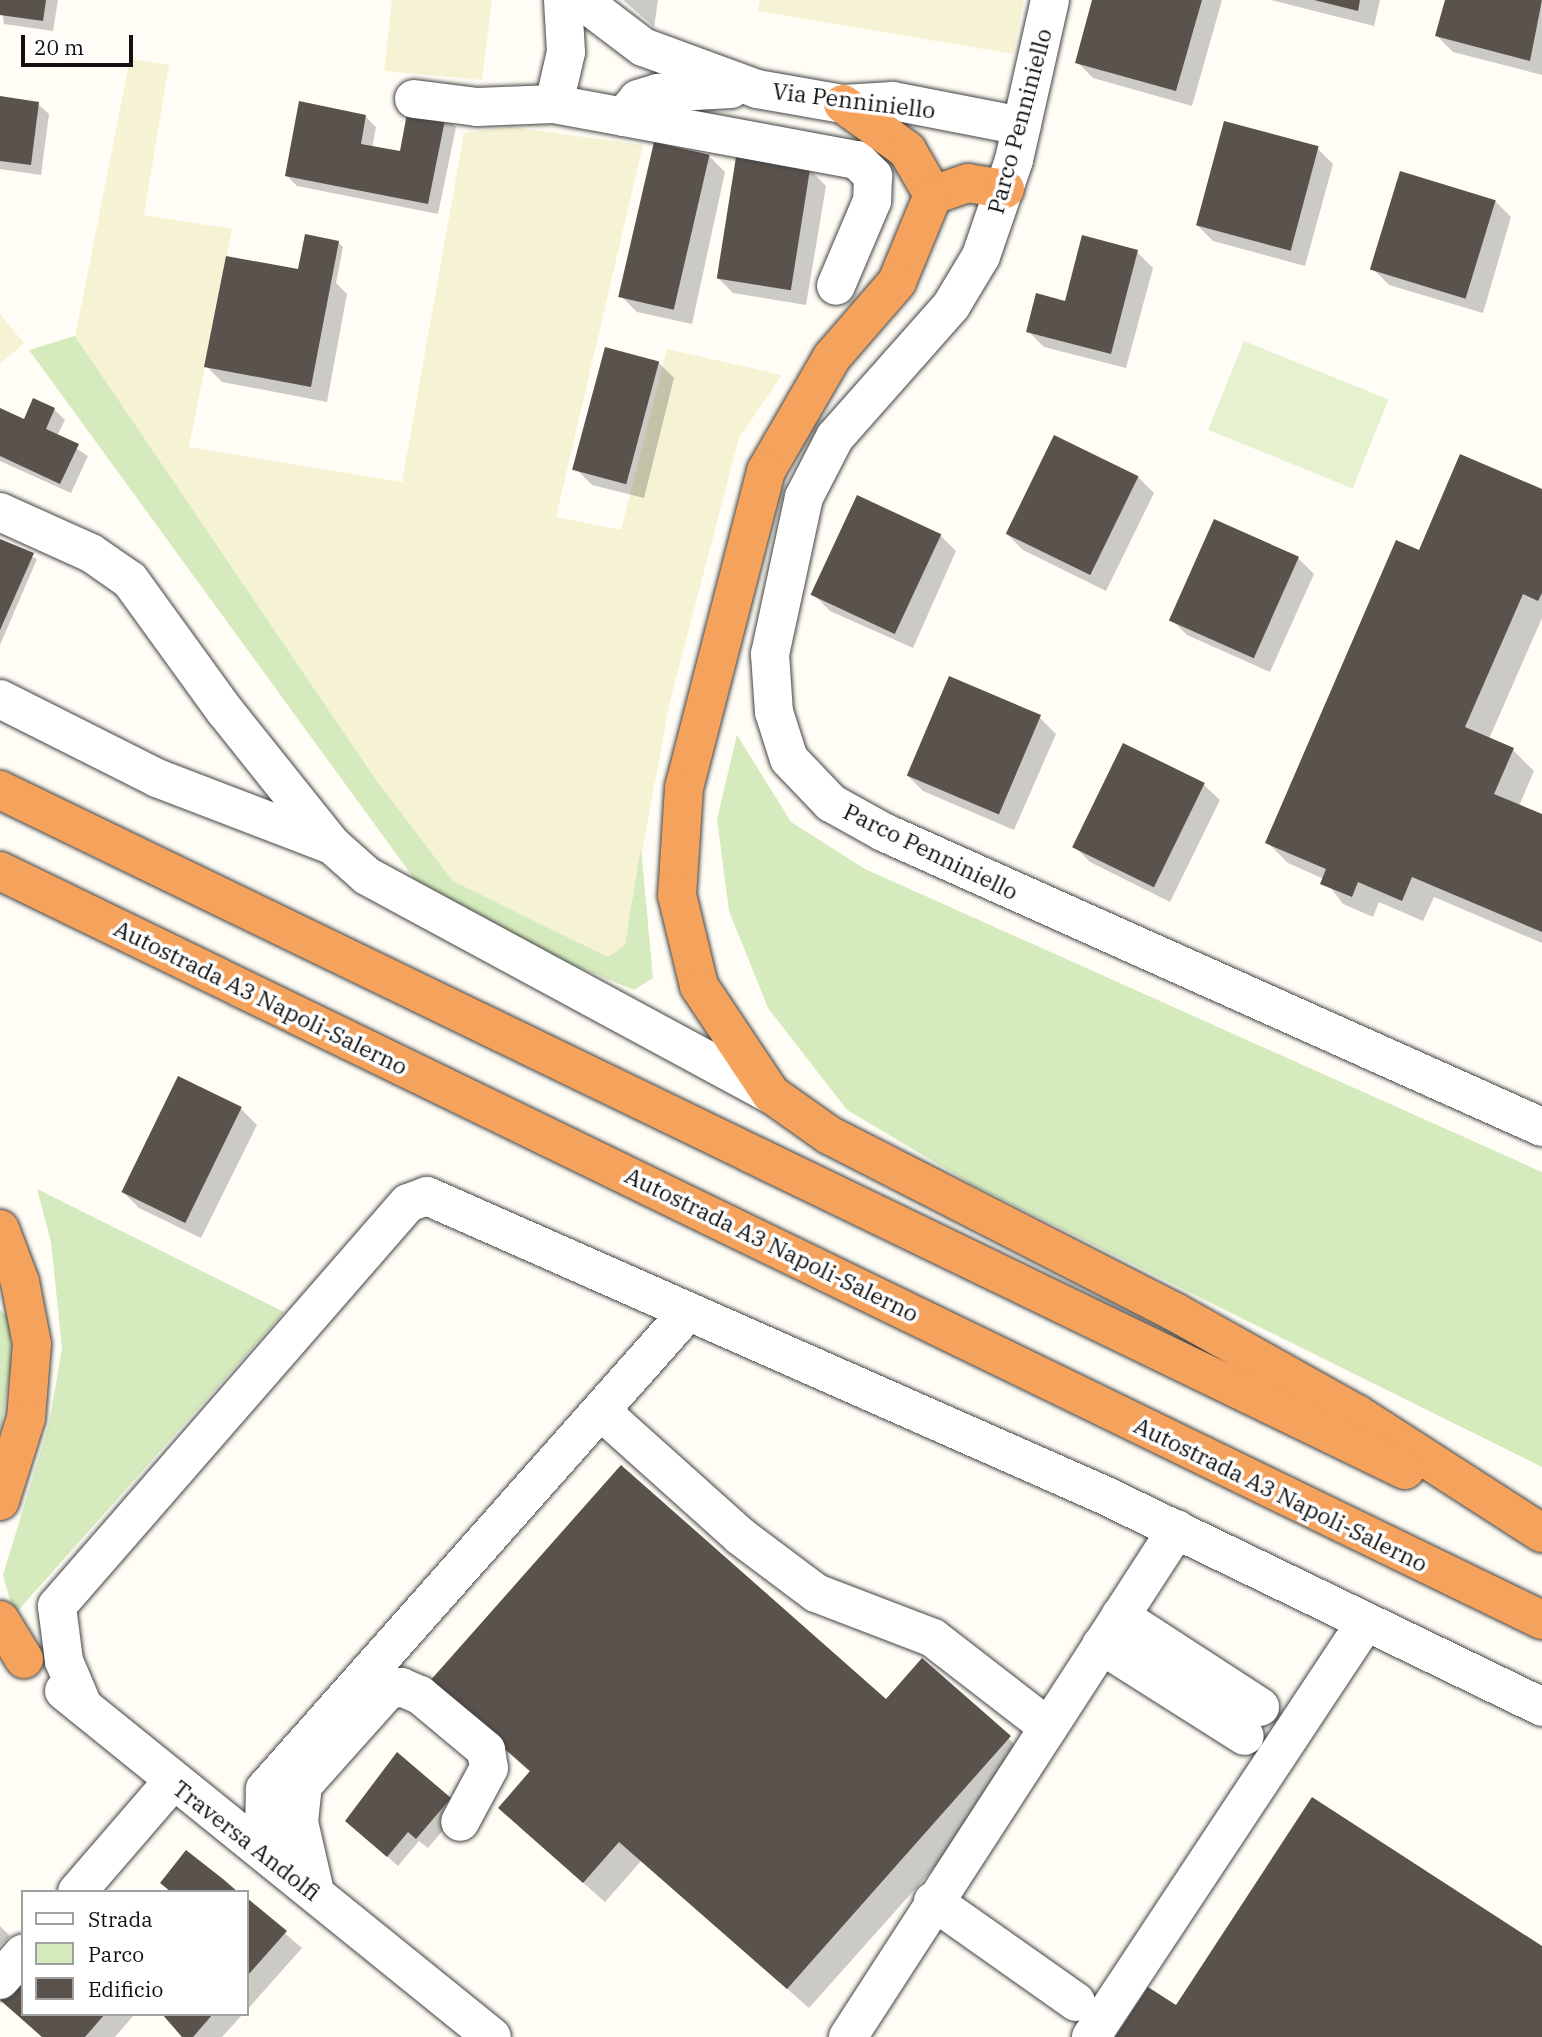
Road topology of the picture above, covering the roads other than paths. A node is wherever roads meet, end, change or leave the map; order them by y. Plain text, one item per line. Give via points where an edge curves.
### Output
1 (563, 0) edge
2 (582, 0) edge
3 (1050, 0) edge
4 (757, 89) junction
5 (414, 99) dead end
6 (554, 104) junction
7 (843, 104) junction
8 (623, 117) junction
9 (1022, 126) junction
10 (1005, 189) junction
11 (933, 195) junction
12 (835, 286) dead end
13 (0, 513) edge
14 (0, 699) edge
15 (0, 790) edge
16 (331, 845) junction
17 (0, 871) edge
18 (771, 1094) junction
19 (1542, 1128) edge
20 (0, 1229) edge
21 (687, 1314) junction
22 (602, 1412) junction
23 (0, 1501) edge
24 (1177, 1530) junction
25 (1542, 1535) edge
26 (0, 1620) edge
27 (1542, 1620) edge
28 (1366, 1622) junction
29 (1110, 1630) junction
30 (12, 1652) edge
31 (83, 1706) junction
32 (1542, 1707) edge
33 (1252, 1722) dead end
34 (1047, 1726) junction
35 (172, 1782) junction
36 (460, 1822) dead end
37 (304, 1883) junction
38 (79, 1890) edge
39 (933, 1901) junction
40 (21, 1956) edge
41 (0, 1980) edge
42 (1076, 2002) dead end
43 (492, 2037) edge
44 (848, 2037) edge
45 (1091, 2037) edge

1 - 6 street via 566,52
2 - 4 street, Via Penniniello via 643,47
3 - 9 street, Parco Penniniello
4 - 7 street, Via Penniniello
4 - 8 street via 658,93 638,99
5 - 6 street via 477,107
6 - 8 street
7 - 9 street, Via Penniniello via 893,101
7 - 11 highway via 899,142
8 - 12 street via 866,166 875,187 870,214
9 - 10 street, Parco Penniniello
10 - 11 highway via 968,183
10 - 19 street, Parco Penniniello via 981,256 951,306 835,437 804,497 770,654 774,712 789,759 831,803 883,832
11 - 18 highway via 897,282 832,357 766,471 684,788 677,881 684,938 705,997
13 - 16 street via 91,553 130,580
14 - 16 street via 158,778
15 - 25 highway
16 - 18 street via 367,876 424,911
17 - 27 highway, Autostrada A3 Napoli-Salerno
18 - 25 highway via 868,1158 1175,1312 1357,1414
20 - 23 highway via 20,1282 32,1344 26,1418
21 - 22 street
21 - 24 street
21 - 31 street via 448,1201 427,1196 408,1203 57,1605 64,1661
22 - 34 street via 740,1536 816,1593 933,1638
22 - 37 street via 265,1789 264,1830
24 - 28 street
24 - 29 street
26 - 30 highway
28 - 32 street
28 - 45 street
29 - 33 street
29 - 34 street
30 - 31 street, Traversa Andolfi
31 - 35 street, Traversa Andolfi
34 - 39 street
35 - 37 street, Traversa Andolfi
35 - 38 street
36 - 37 street via 489,1768 486,1750 420,1695 401,1688 387,1691 303,1785 299,1822
37 - 43 street, Traversa Andolfi
39 - 42 street
39 - 44 street
40 - 41 street

